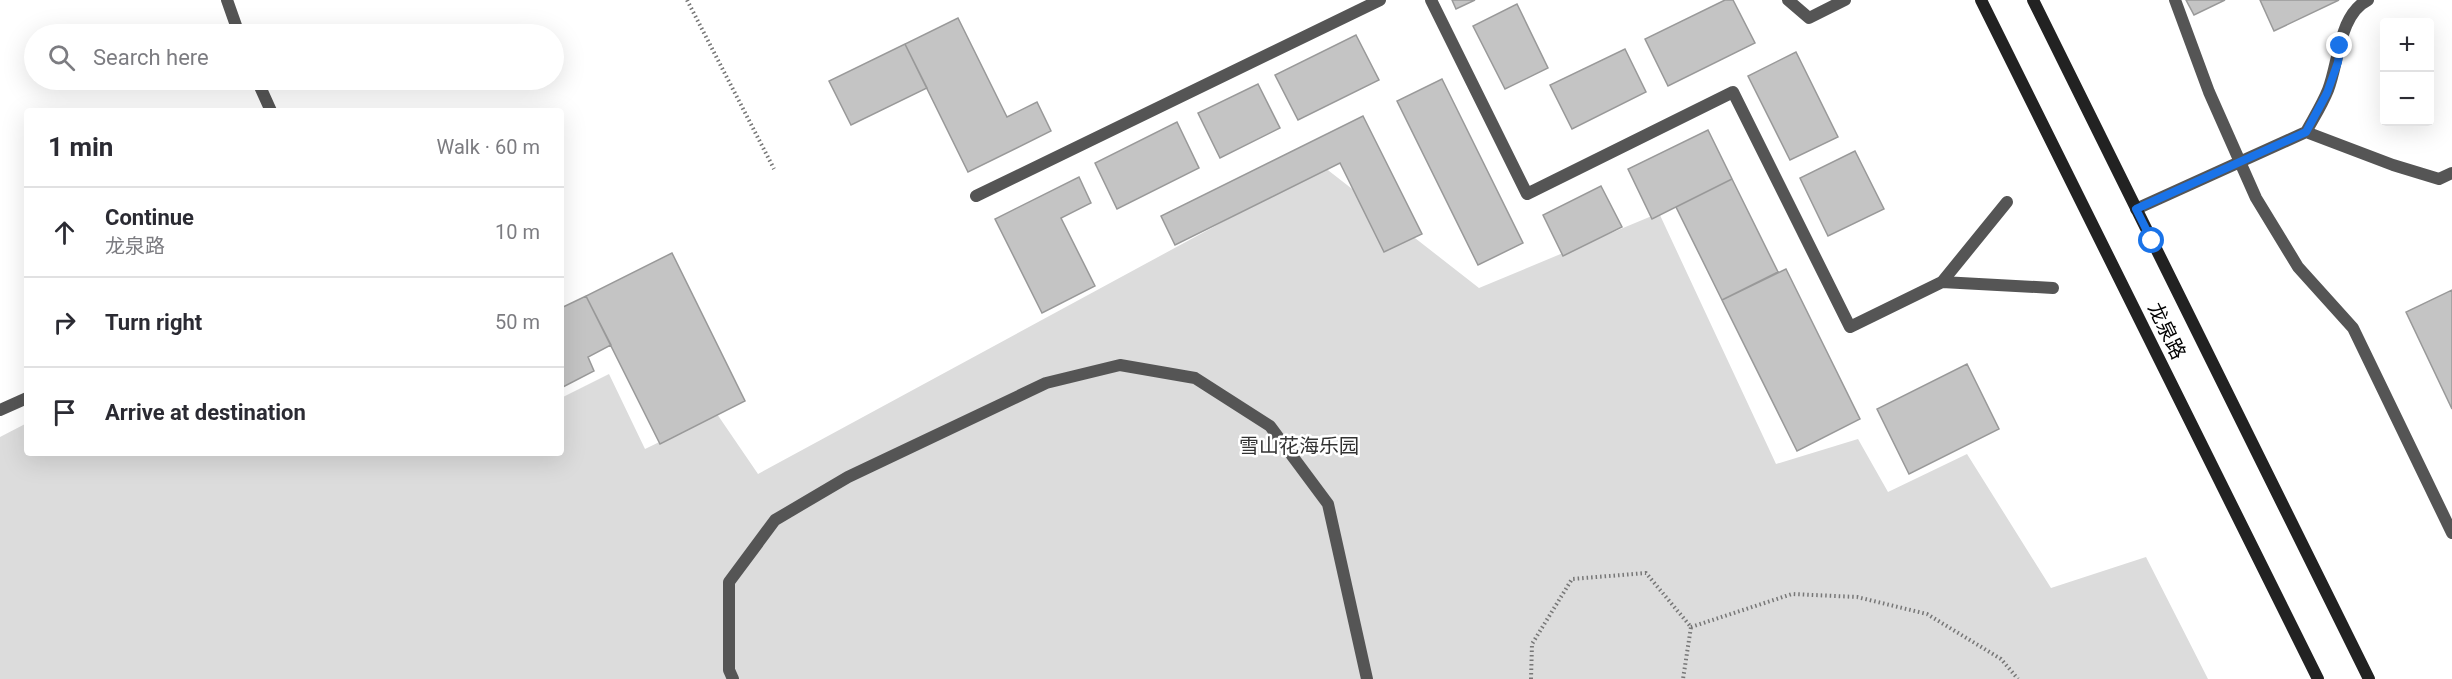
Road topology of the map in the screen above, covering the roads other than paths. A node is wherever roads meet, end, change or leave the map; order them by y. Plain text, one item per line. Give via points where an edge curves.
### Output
1 (226, 0) edge
2 (1380, 0) edge
3 (1431, 0) edge
4 (1788, 0) edge
5 (1845, 0) edge
6 (1981, 0) edge
7 (2033, 0) edge
8 (2175, 0) edge
9 (2368, 0) edge
10 (235, 24) edge
11 (262, 90) edge
12 (270, 108) edge
13 (2306, 132) junction
14 (2240, 162) junction
15 (2452, 173) edge
16 (976, 196) dead end
17 (2007, 202) dead end
18 (2136, 209) junction
19 (1942, 282) junction
20 (2053, 288) dead end
21 (24, 399) edge
22 (0, 410) edge
23 (2452, 533) edge
24 (734, 679) edge
25 (1367, 679) edge
26 (2318, 679) edge
27 (2369, 679) edge

1 - 10 street
2 - 16 street
3 - 19 street via 1527,194 1733,92 1850,327
4 - 5 street via 1809,18
6 - 26 main road, 龙泉路
7 - 18 main road, 龙泉路
8 - 14 street
9 - 13 street via 2358,5 2343,30 2331,82
11 - 12 street
13 - 14 street
13 - 15 street via 2439,179
14 - 18 street
14 - 23 street via 2275,233 2298,267 2353,328
17 - 19 street
18 - 27 main road, 龙泉路
19 - 20 street
21 - 22 street
24 - 25 street via 729,670 729,582 775,520 848,477 1046,383 1120,366 1195,378 1270,426 1328,504

